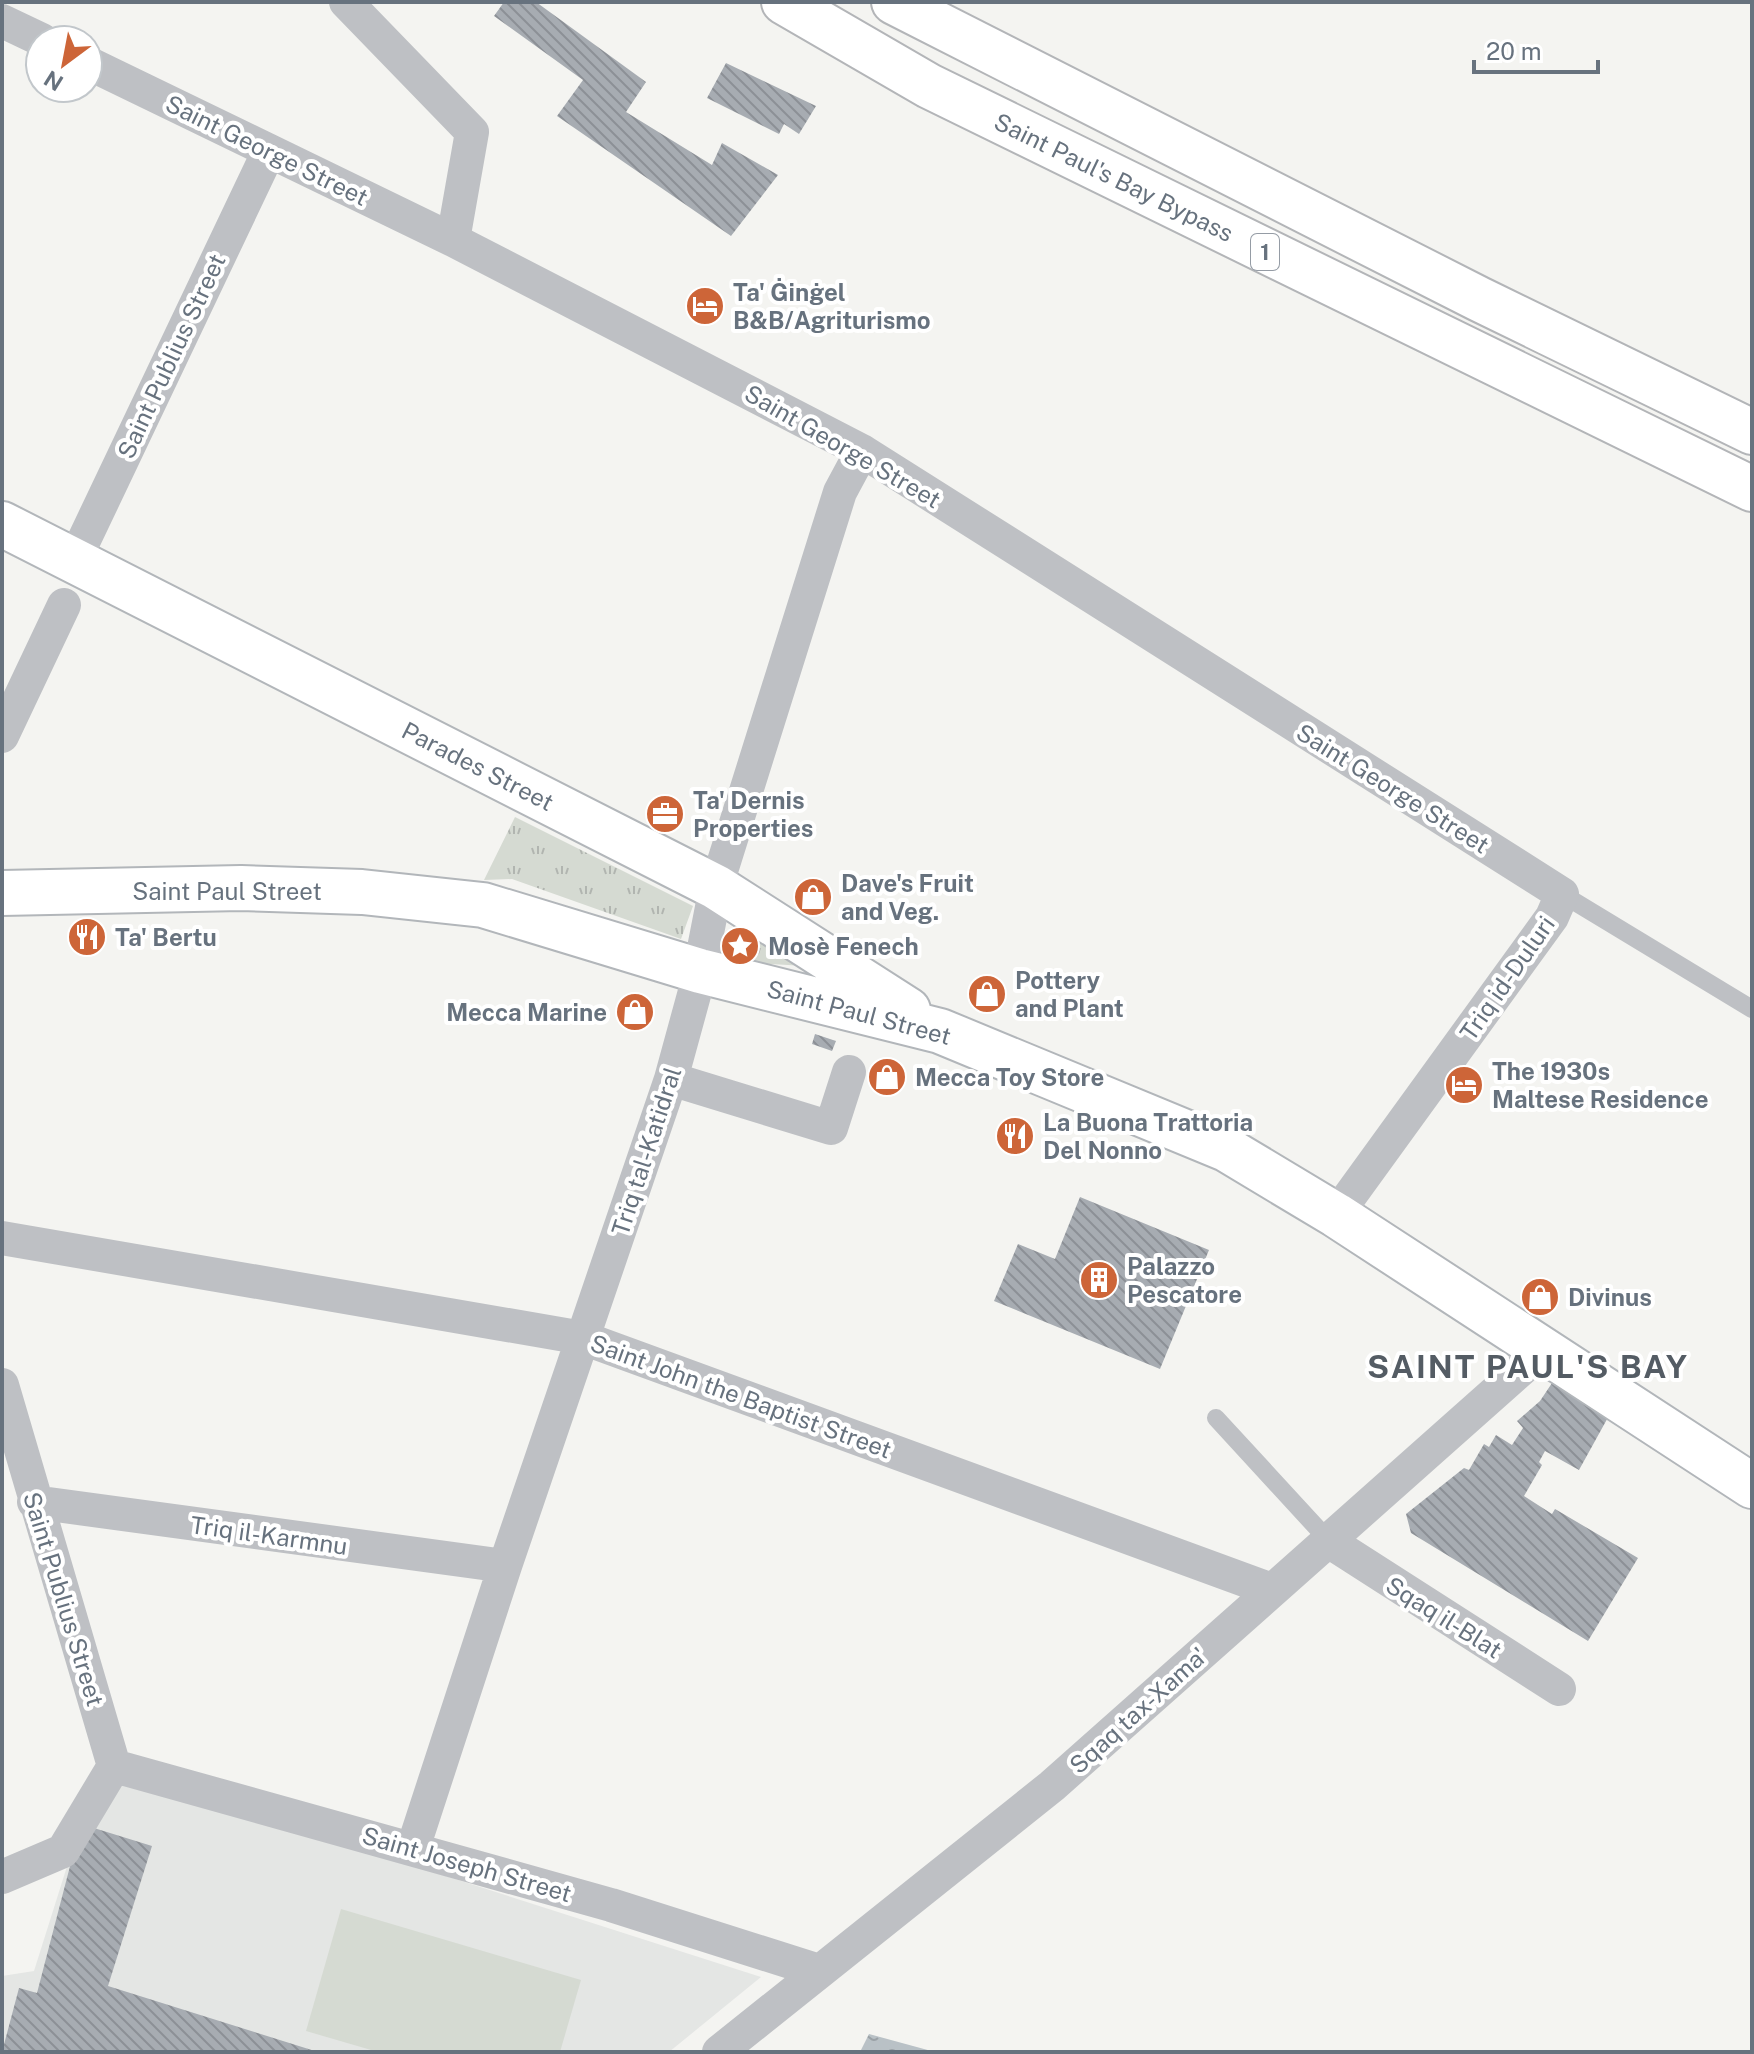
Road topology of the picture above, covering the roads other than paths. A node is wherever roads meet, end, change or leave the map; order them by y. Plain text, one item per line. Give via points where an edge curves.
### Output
1 (346, 2) edge
2 (784, 2) edge
3 (894, 2) edge
4 (2, 21) edge
5 (24, 31) edge
6 (104, 71) edge
7 (269, 151) junction
8 (453, 240) junction
9 (1752, 432) edge
10 (862, 451) junction
11 (1752, 489) edge
12 (2, 524) edge
13 (74, 561) junction
14 (64, 605) dead end
15 (2, 736) edge
16 (716, 887) junction
17 (2, 893) edge
18 (1562, 894) junction
19 (700, 971) junction
20 (1752, 1009) edge
21 (940, 1031) junction
22 (849, 1072) dead end
23 (671, 1079) junction
24 (1336, 1215) junction
25 (2, 1238) edge
26 (583, 1338) junction
27 (1543, 1350) junction
28 (2, 1385) edge
29 (1216, 1418) dead end
30 (1752, 1486) edge
31 (34, 1502) junction
32 (1330, 1542) junction
33 (505, 1566) junction
34 (1272, 1590) junction
35 (1559, 1689) dead end
36 (114, 1766) junction
37 (413, 1848) junction
38 (2, 1877) edge
39 (819, 1971) junction
40 (719, 2052) edge

1 - 8 street via 472,132
2 - 11 main road, Saint Paul's Bay Bypass / 1 via 929,86
3 - 9 main road, 1
4 - 5 street
6 - 7 street, Saint George Street
7 - 8 street, Saint George Street
7 - 13 street, Saint Publius Street
8 - 10 street, Saint George Street
10 - 16 street, Triq tal-Katidral via 840,492
10 - 18 street, Saint George Street
12 - 13 main road, Parades Street
13 - 16 main road, Parades Street
14 - 15 street
16 - 19 street, Triq tal-Katidral
16 - 21 main road, Parades Street
17 - 19 main road, Saint Paul Street via 241,888 362,892 483,905
18 - 20 lane
18 - 24 street, Triq id-Duluri via 1552,917
19 - 21 main road, Saint Paul Street
19 - 23 street, Triq tal-Katidral
21 - 24 main road, Saint Paul Street via 1226,1149
22 - 23 street via 831,1128
23 - 26 street, Triq tal-Katidral
24 - 27 main road, Saint Paul Street
25 - 26 street, Saint John the Baptist Street
26 - 33 street, Triq tal-Katidral
26 - 34 street, Saint John the Baptist Street
27 - 30 main road, Saint Paul Street
27 - 32 street, Sqaq tax-Xama'
28 - 31 street, Saint Publius Street
29 - 32 lane
31 - 33 street, Triq il-Karmnu
31 - 36 street, Saint Publius Street
32 - 34 street, Sqaq tax-Xama'
32 - 35 street, Sqaq il-Blat
33 - 37 street, Triq tal-Katidral
34 - 39 street, Sqaq tax-Xama' via 1052,1786
36 - 37 street, Saint Joseph Street
36 - 38 street via 63,1851
37 - 39 street, Saint Joseph Street
39 - 40 street, Sqaq tax-Xama'

